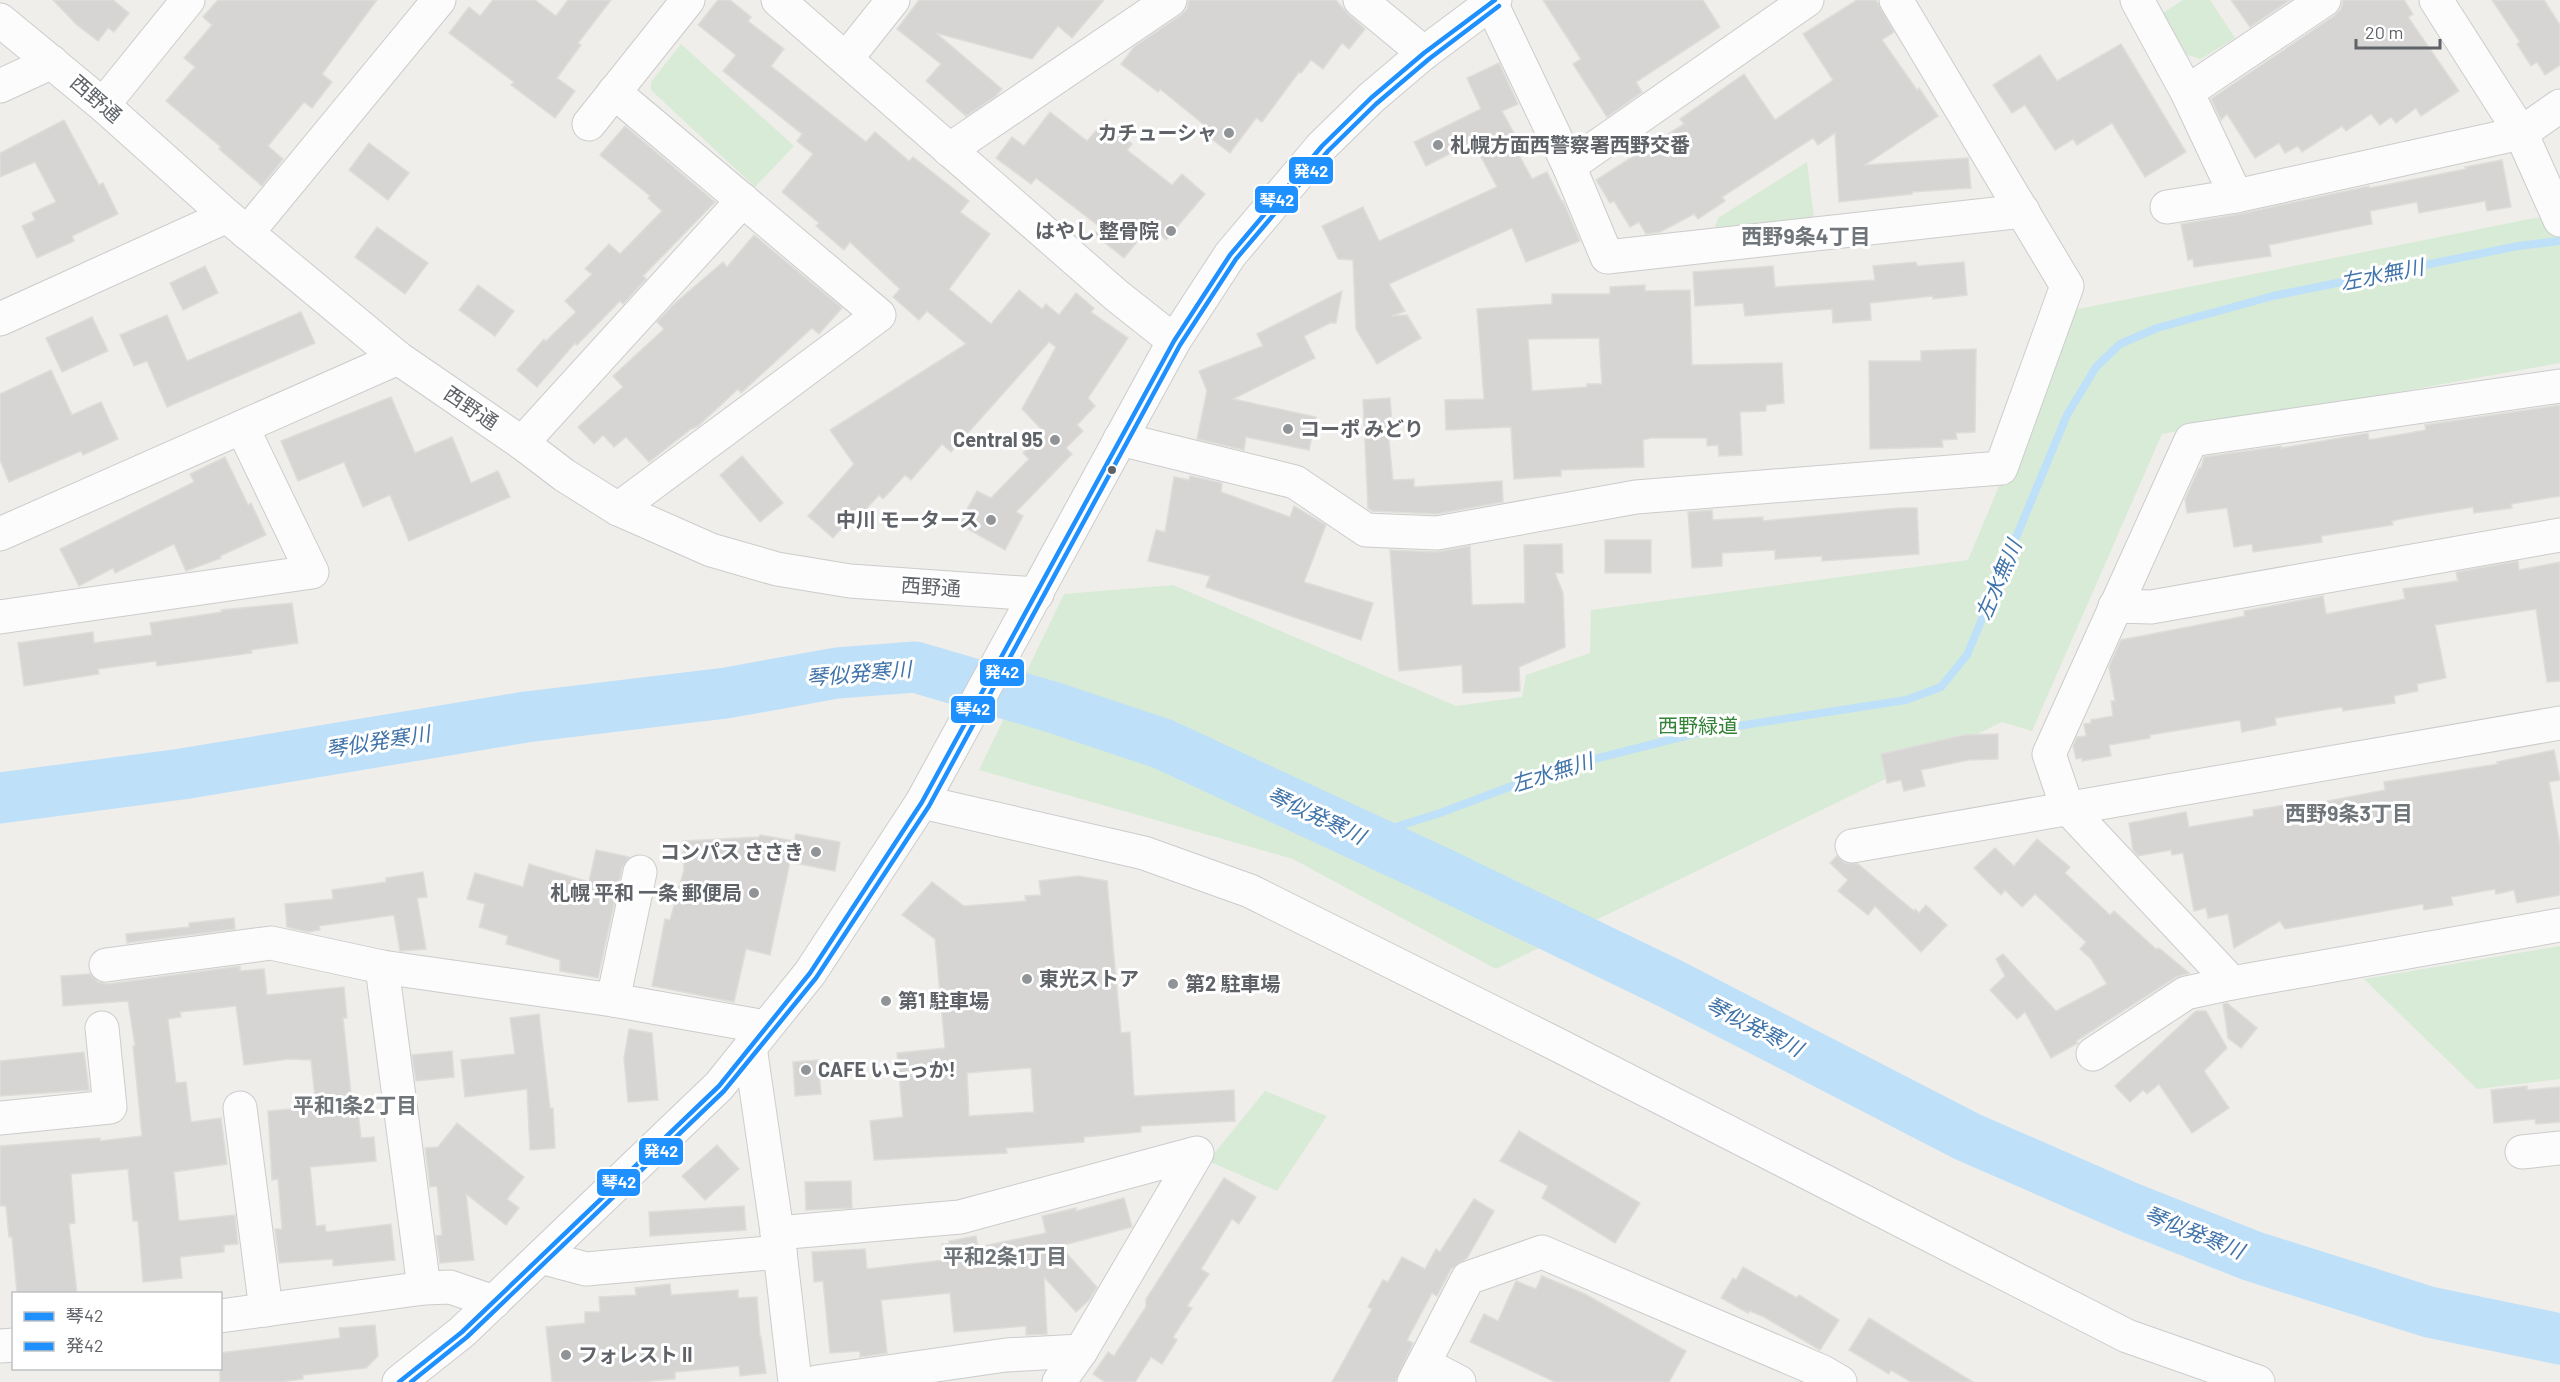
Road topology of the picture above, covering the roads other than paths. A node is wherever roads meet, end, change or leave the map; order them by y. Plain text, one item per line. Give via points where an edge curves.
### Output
1 (188, 0) edge
2 (439, 0) edge
3 (688, 0) edge
4 (778, 0) edge
5 (893, 0) edge
6 (1170, 0) edge
7 (1360, 0) edge
8 (1807, 0) edge
9 (1896, 0) edge
10 (2137, 0) edge
11 (2324, 0) edge
12 (2436, 0) edge
13 (1493, 1) edge
14 (0, 20) edge
15 (1424, 53) junction
16 (846, 60) junction
17 (52, 62) junction
18 (0, 86) edge
19 (614, 92) junction
20 (2187, 92) junction
21 (103, 105) junction
22 (2560, 106) edge
23 (589, 124) dead end
24 (2521, 133) junction
25 (949, 150) junction
26 (1569, 166) junction
27 (2236, 196) junction
28 (743, 200) junction
29 (2167, 207) dead end
30 (2023, 211) junction
31 (2558, 216) edge
32 (237, 225) junction
33 (0, 319) edge
34 (1174, 341) junction
35 (398, 358) junction
36 (2560, 386) edge
37 (242, 427) junction
38 (1120, 439) junction
39 (522, 443) junction
40 (618, 509) junction
41 (0, 534) edge
42 (2560, 535) edge
43 (1037, 594) junction
44 (2115, 606) junction
45 (0, 617) edge
46 (2560, 723) edge
47 (922, 802) junction
48 (2067, 807) junction
49 (1852, 846) dead end
50 (640, 872) dead end
51 (2560, 925) edge
52 (106, 965) dead end
53 (382, 967) junction
54 (2232, 983) junction
55 (613, 1000) junction
56 (102, 1028) dead end
57 (758, 1037) junction
58 (2093, 1054) dead end
59 (240, 1108) dead end
60 (0, 1118) edge
61 (2560, 1148) edge
62 (2522, 1152) dead end
63 (779, 1243) junction
64 (541, 1257) junction
65 (424, 1288) junction
66 (494, 1302) junction
67 (266, 1310) junction
68 (222, 1316) edge
69 (1081, 1351) junction
70 (1419, 1373) edge
71 (399, 1382) edge
72 (795, 1382) edge
73 (817, 1382) edge
74 (1059, 1382) edge
75 (1459, 1382) edge
76 (1840, 1382) edge
77 (2258, 1382) edge

1 - 21 street
2 - 32 street
3 - 19 street
4 - 16 street
5 - 16 street
6 - 25 street
7 - 15 street
8 - 26 street
9 - 30 street
10 - 20 street
11 - 20 street
12 - 24 street
13 - 15 street
13 - 26 street
14 - 17 street, 西野通
15 - 34 street via 1322,146 1277,197 1230,255
16 - 25 street
17 - 18 street
17 - 21 street, 西野通
19 - 23 street
19 - 28 street
20 - 27 street
21 - 32 street, 西野通
22 - 24 street
24 - 27 street
24 - 31 street
25 - 34 street
26 - 30 street via 1607,257
27 - 29 street
28 - 39 street
28 - 40 street via 879,315
30 - 38 street via 2067,285 2001,468 1636,497 1437,533 1366,530 1295,482
32 - 33 street
32 - 35 street, 西野通
34 - 38 street
35 - 37 street
35 - 39 street, 西野通
36 - 44 street via 2191,440
37 - 41 street
37 - 45 street via 312,573
38 - 43 street
39 - 40 street, 西野通
40 - 43 street, 西野通 via 711,550 777,569 850,581
42 - 44 street via 2151,607
43 - 47 street
44 - 48 street via 2049,754
46 - 48 street
47 - 57 street via 810,974
47 - 77 street via 1144,853 1250,891 2127,1336
48 - 49 street
48 - 54 street
50 - 55 street
51 - 54 street
52 - 53 street via 271,943
53 - 55 street
53 - 65 street
54 - 58 street via 2186,993
55 - 57 street
56 - 60 street via 110,1107
57 - 63 street
57 - 64 street via 719,1086
59 - 67 street
61 - 62 street
63 - 64 street via 586,1269
63 - 69 street via 960,1217 1197,1153
63 - 72 street
64 - 66 street
65 - 66 street via 450,1287
65 - 67 street
66 - 71 street
67 - 68 street
69 - 73 street via 1006,1355
69 - 74 street
70 - 75 street
70 - 76 street via 1468,1278 1542,1252

